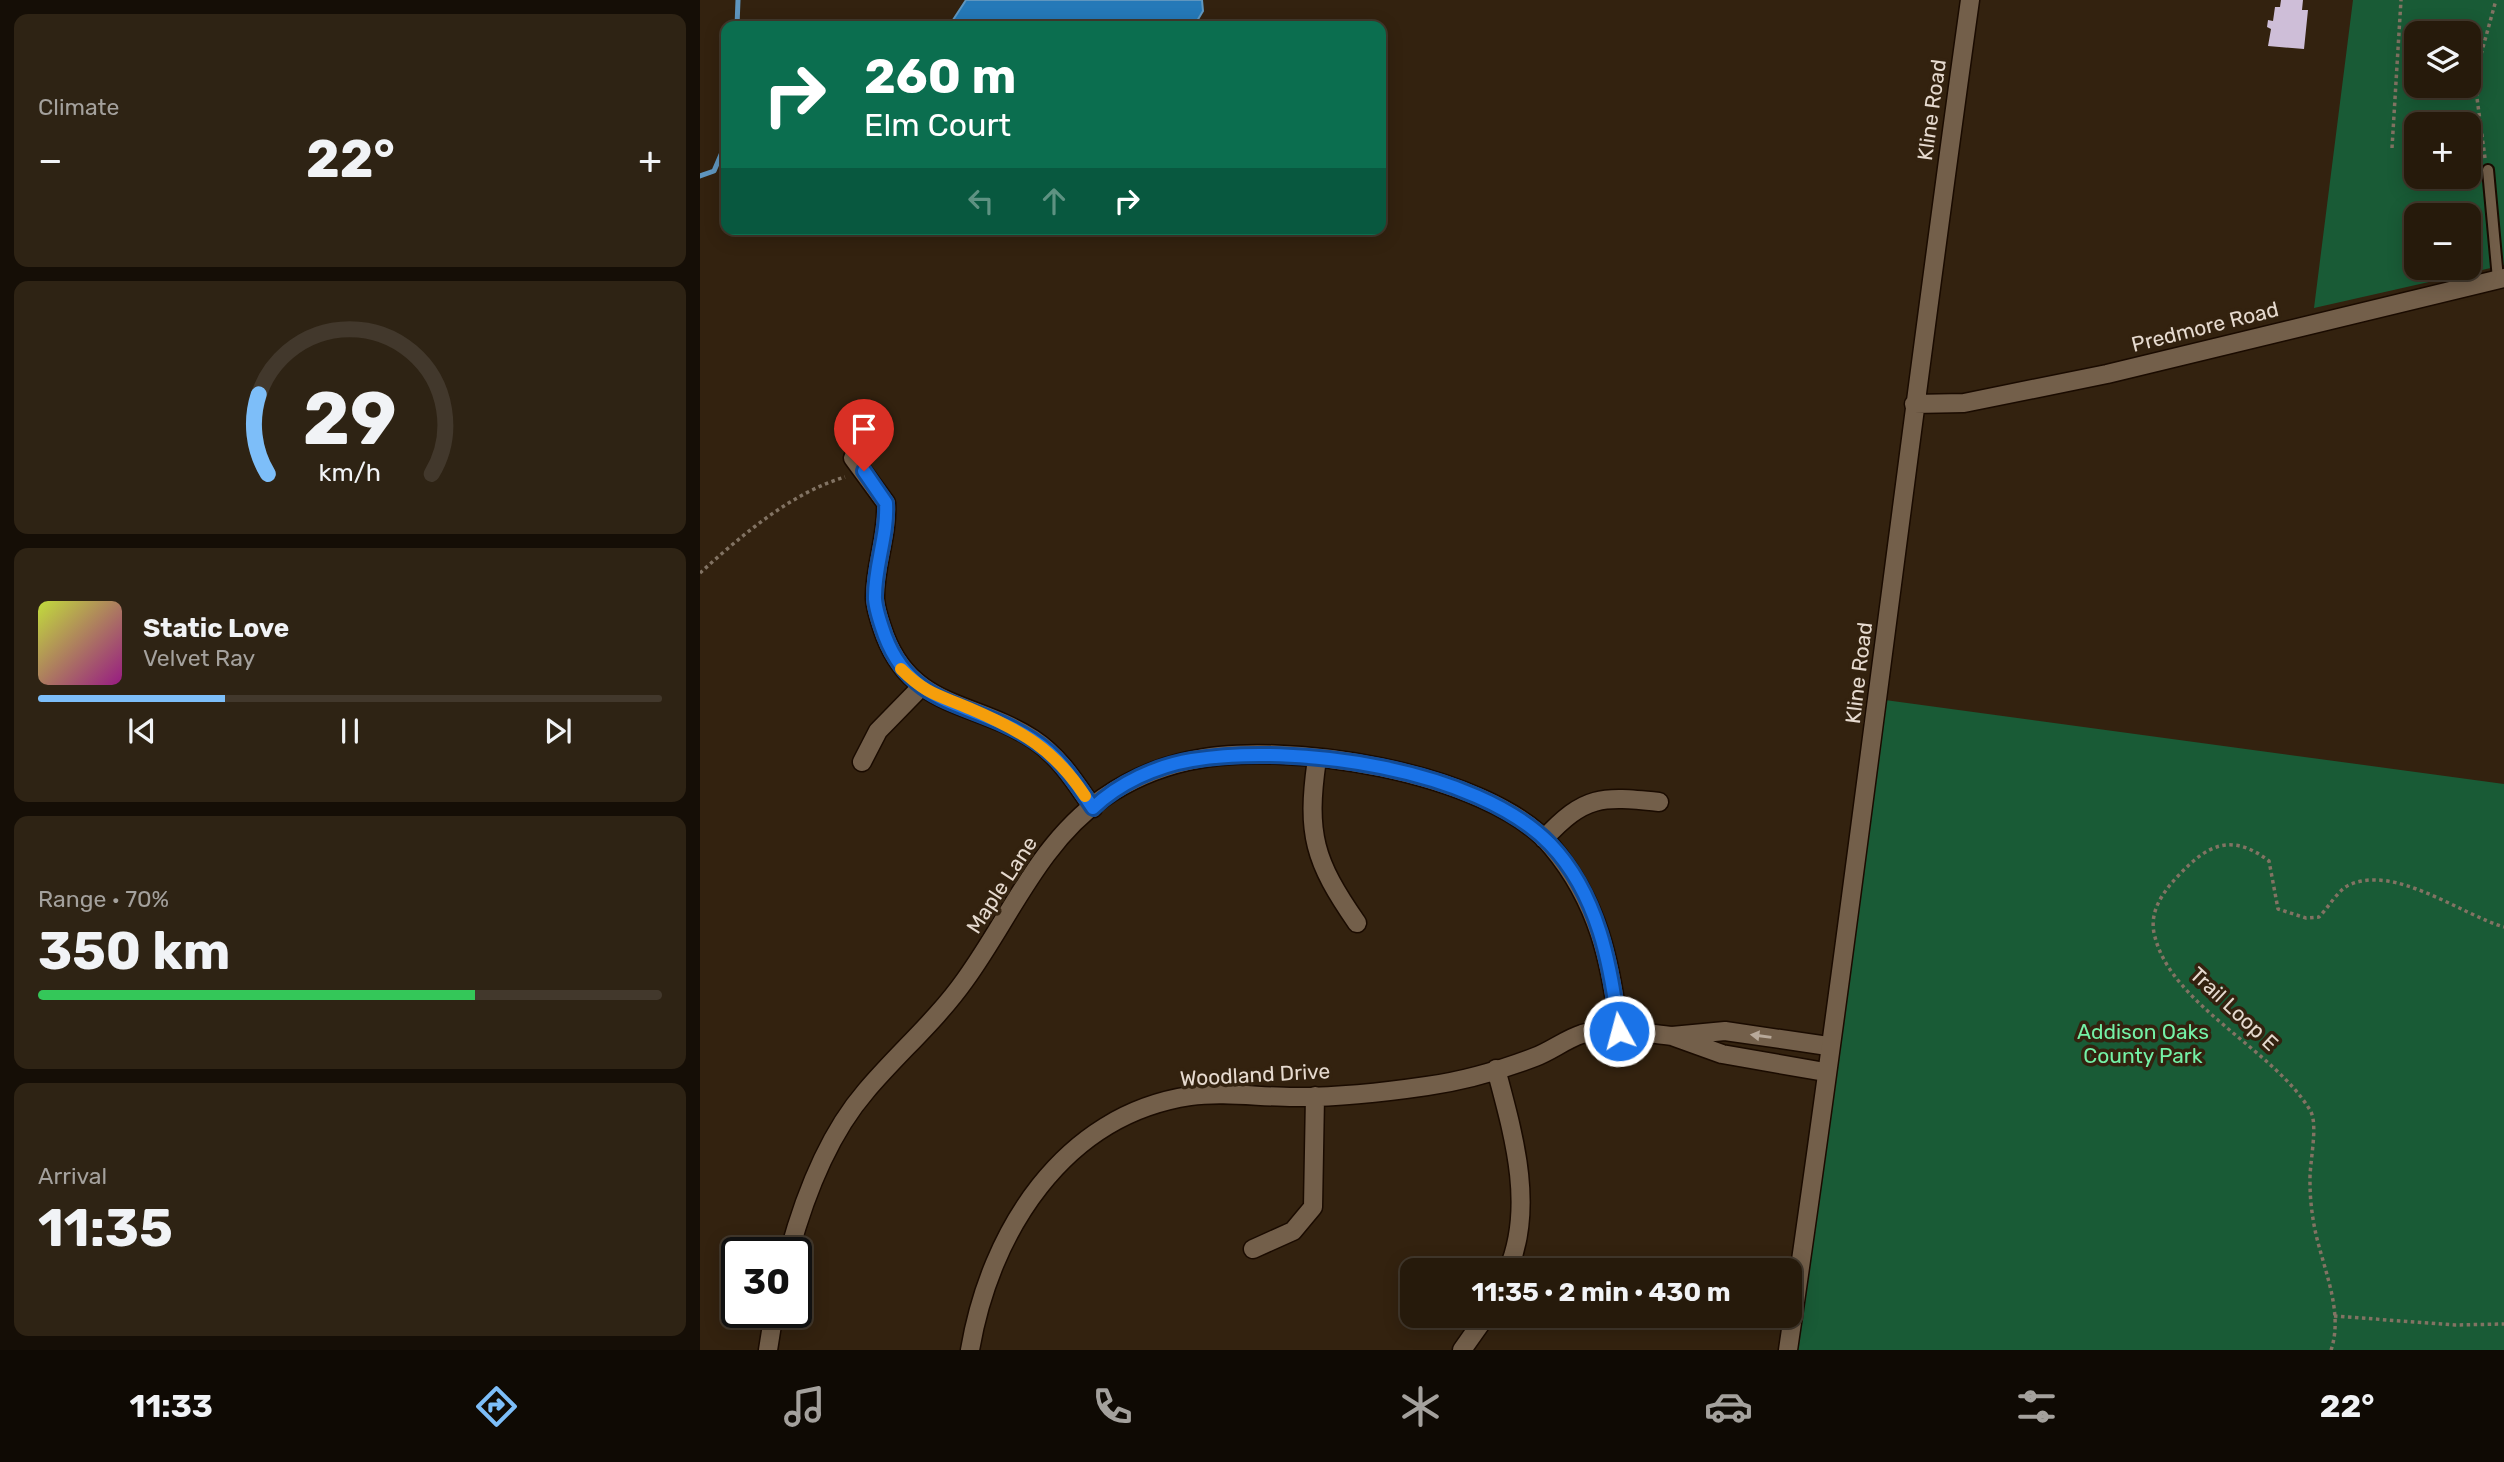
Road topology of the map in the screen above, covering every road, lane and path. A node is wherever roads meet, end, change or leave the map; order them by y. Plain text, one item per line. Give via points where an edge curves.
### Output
1 (1970, 0) edge
2 (2401, 0) edge
3 (2496, 0) edge
4 (2392, 148) dead end
5 (2488, 170) joint
6 (2501, 279) edge
7 (1914, 404) junction
8 (858, 464) joint
9 (700, 573) edge
10 (920, 688) junction
11 (1317, 759) junction
12 (862, 762) dead end
13 (1659, 802) dead end
14 (1093, 808) junction
15 (1544, 839) junction
16 (1357, 923) dead end
17 (2504, 927) edge
18 (1619, 1031) junction
19 (1672, 1036) junction
20 (1828, 1045) junction
21 (1496, 1069) junction
22 (1825, 1072) junction
23 (1315, 1096) junction
24 (795, 1237) edge
25 (1252, 1249) dead end
26 (1513, 1258) edge
27 (2334, 1316) junction
28 (2504, 1324) edge
29 (771, 1328) edge
30 (1478, 1328) edge
31 (768, 1350) edge
32 (970, 1350) edge
33 (1462, 1350) edge
34 (1788, 1350) edge
35 (2331, 1350) edge

1 - 7 street, Kline Road
2 - 4 path
3 - 5 path via 2477,69
5 - 6 lane
6 - 7 street, Predmore Road via 2107,374 1964,403
7 - 20 street, Kline Road via 1876,723
8 - 9 path via 815,486
8 - 10 street via 886,503 875,600 880,622 899,667
10 - 12 street via 878,731
10 - 14 street via 1005,723 1035,741 1066,767
11 - 14 street, Maple Lane via 1253,754 1191,760 1146,773
11 - 15 street, Maple Lane via 1438,780 1517,818
11 - 16 street via 1311,826 1333,889
13 - 15 street via 1606,798 1587,803 1566,815
14 - 24 street, Maple Lane via 1045,853 990,946 938,1017 863,1094 841,1125
15 - 18 street, Maple Lane via 1577,881 1604,939
17 - 27 path, Trail Loop E via 2406,886 2371,880 2346,886 2319,917 2306,918 2278,908 2269,861 2253,849 2233,845 2218,845 2191,861 2157,904 2154,936 2168,967 2200,1003 2268,1062 2311,1111 2315,1126 2310,1161 2312,1205
18 - 19 street, Woodland Drive
18 - 21 street, Woodland Drive via 1582,1034 1536,1057
20 -> 19 street, Woodland Drive via 1725,1031
19 - 22 street, Woodland Drive via 1722,1054
20 - 22 street, Kline Road
21 - 23 street, Woodland Drive via 1429,1086
21 - 26 street via 1520,1173
22 - 34 street, Kline Road
23 - 25 street via 1313,1207 1293,1231
23 - 32 street, Woodland Drive via 1190,1096 1101,1128 1056,1165 1012,1224 989,1279
27 - 28 path
27 - 35 path, Trail Loop E
29 - 31 street
30 - 33 street

